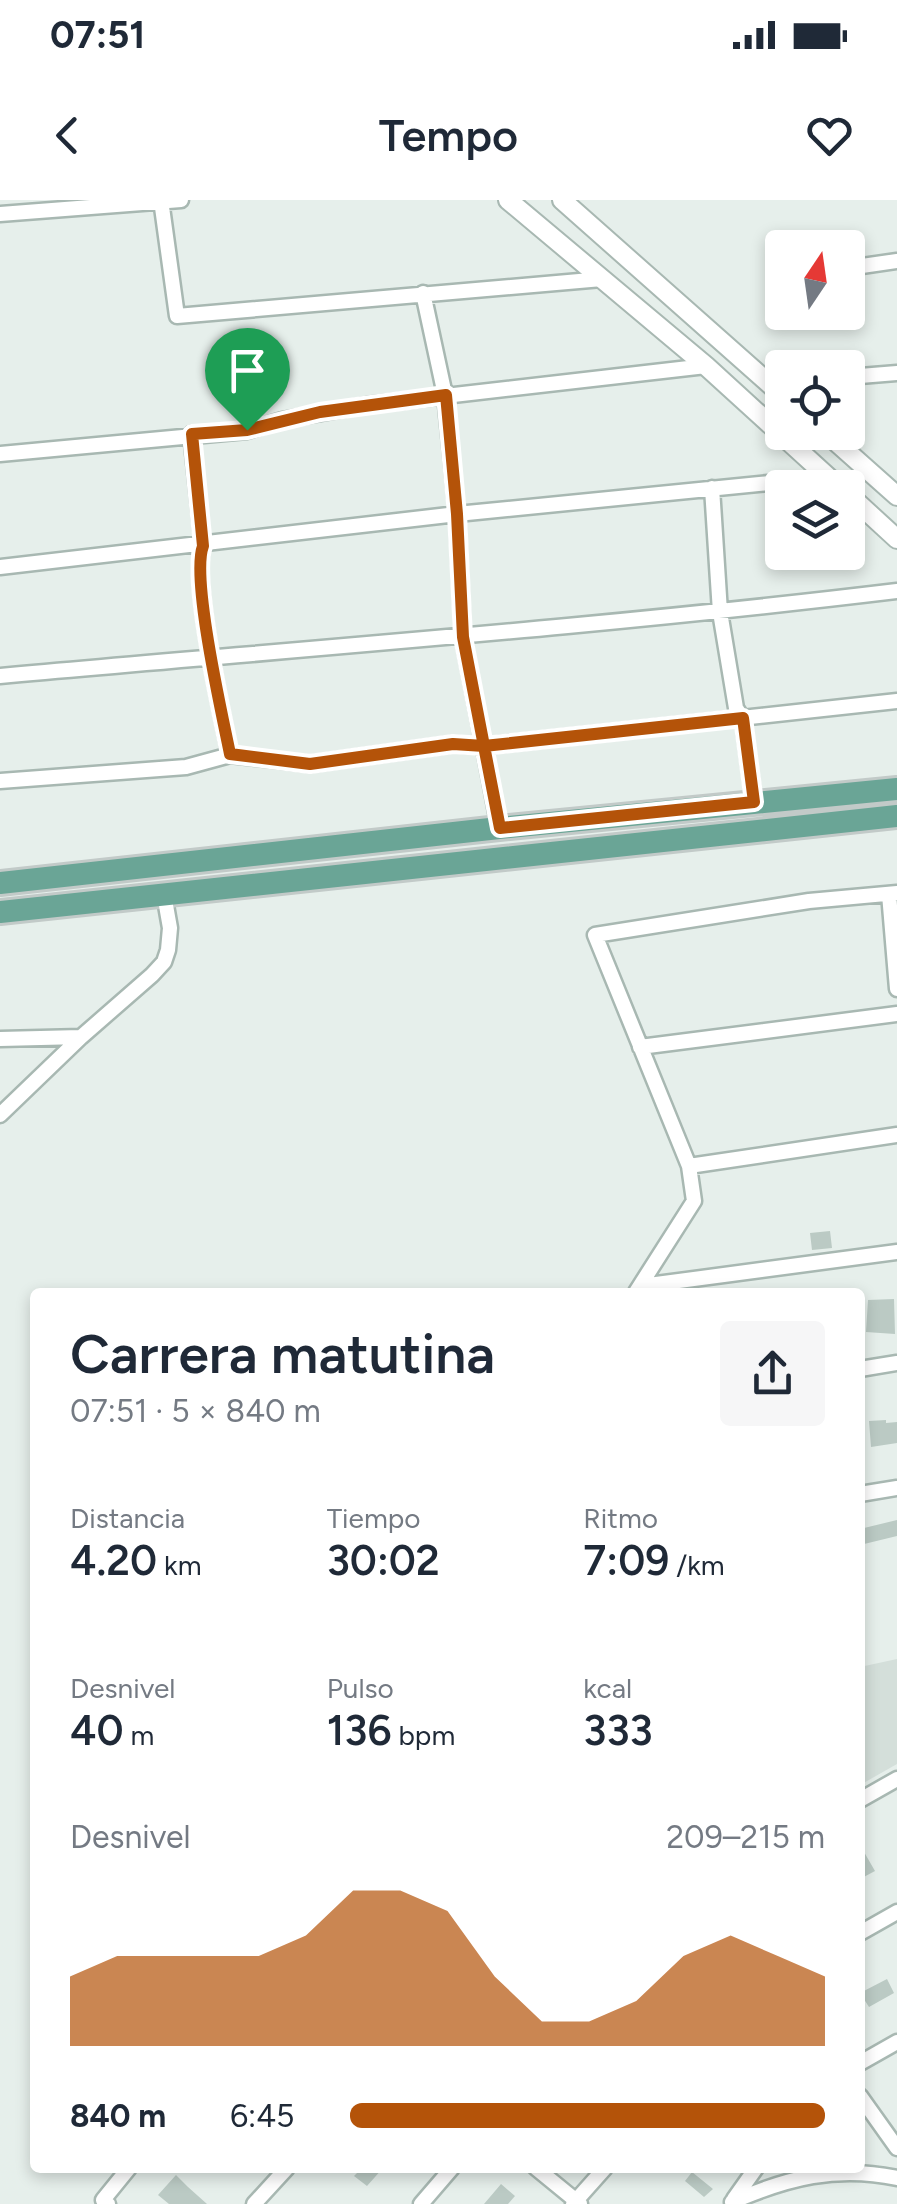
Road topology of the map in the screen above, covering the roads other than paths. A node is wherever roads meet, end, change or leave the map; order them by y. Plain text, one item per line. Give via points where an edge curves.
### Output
1 (181, 200) edge
2 (508, 200) edge
3 (562, 200) edge
4 (161, 201) edge
5 (0, 214) edge
6 (897, 261) edge
7 (865, 266) edge
8 (602, 280) junction
9 (423, 293) junction
10 (706, 366) junction
11 (765, 373) edge
12 (897, 374) edge
13 (865, 376) edge
14 (446, 395) junction
15 (192, 434) junction
16 (846, 450) edge
17 (0, 454) edge
18 (822, 470) edge
19 (765, 485) edge
20 (712, 488) junction
21 (896, 494) edge
22 (865, 510) edge
23 (457, 514) junction
24 (897, 539) edge
25 (203, 546) junction
26 (0, 567) edge
27 (897, 591) edge
28 (720, 612) junction
29 (463, 637) junction
30 (212, 656) junction
31 (0, 676) edge
32 (897, 701) edge
33 (743, 718) junction
34 (484, 746) junction
35 (230, 754) junction
36 (0, 781) edge
37 (897, 789) edge
38 (754, 802) junction
39 (897, 816) edge
40 (500, 828) junction
41 (0, 883) edge
42 (164, 894) junction
43 (893, 894) edge
44 (0, 912) edge
45 (897, 989) edge
46 (897, 1014) edge
47 (81, 1038) junction
48 (0, 1039) edge
49 (640, 1047) junction
50 (0, 1114) edge
51 (897, 1135) edge
52 (689, 1166) junction
53 (897, 1252) edge
54 (640, 1288) edge
55 (646, 1288) edge
56 (897, 1363) edge
57 (865, 1368) edge
58 (897, 1488) edge
59 (865, 1493) edge
60 (897, 1779) edge
61 (865, 1797) edge
62 (897, 1912) edge
63 (865, 1930) edge
64 (897, 2042) edge
65 (865, 2060) edge
66 (865, 2103) edge
67 (897, 2148) edge
68 (126, 2173) edge
69 (282, 2173) edge
70 (448, 2173) edge
71 (542, 2173) edge
72 (600, 2173) edge
73 (752, 2173) edge
74 (820, 2173) edge
75 (852, 2173) edge
76 (897, 2178) edge
77 (576, 2203) edge
78 (731, 2203) edge
79 (108, 2204) edge
80 (254, 2204) edge
81 (421, 2204) edge

1 - 4 street
2 - 8 street
3 - 11 street
4 - 5 street
4 - 9 street via 177,316
6 - 7 street
8 - 9 street
8 - 10 street
9 - 14 street
10 - 14 street
10 - 18 street
12 - 13 street
14 - 15 street
14 - 23 street
15 - 17 street
15 - 25 street
16 - 21 street
19 - 20 street
20 - 23 street
20 - 28 street
22 - 24 street
23 - 25 street
23 - 29 street
25 - 26 street
25 - 30 street
27 - 28 street
28 - 29 street
28 - 33 street
29 - 30 street
29 - 34 street
30 - 31 street
30 - 35 street
32 - 33 street
33 - 34 street
33 - 38 street
34 - 35 street via 453,744 310,764
34 - 40 street
35 - 36 street via 186,766
37 - 38 main road
38 - 40 main road
39 - 42 main road
40 - 41 main road
42 - 44 main road
42 - 47 street via 170,928 164,962
43 - 45 street
43 - 49 street via 595,935
46 - 49 street
47 - 48 street
47 - 50 street
49 - 52 street
51 - 52 street
52 - 54 street via 694,1201
53 - 55 street
56 - 57 street
58 - 59 street
60 - 61 street
62 - 63 street
64 - 65 street
66 - 67 street
68 - 79 street via 103,2200
69 - 80 street
70 - 81 street
71 - 77 street
72 - 77 street
73 - 78 street
74 - 78 street
75 - 76 street

